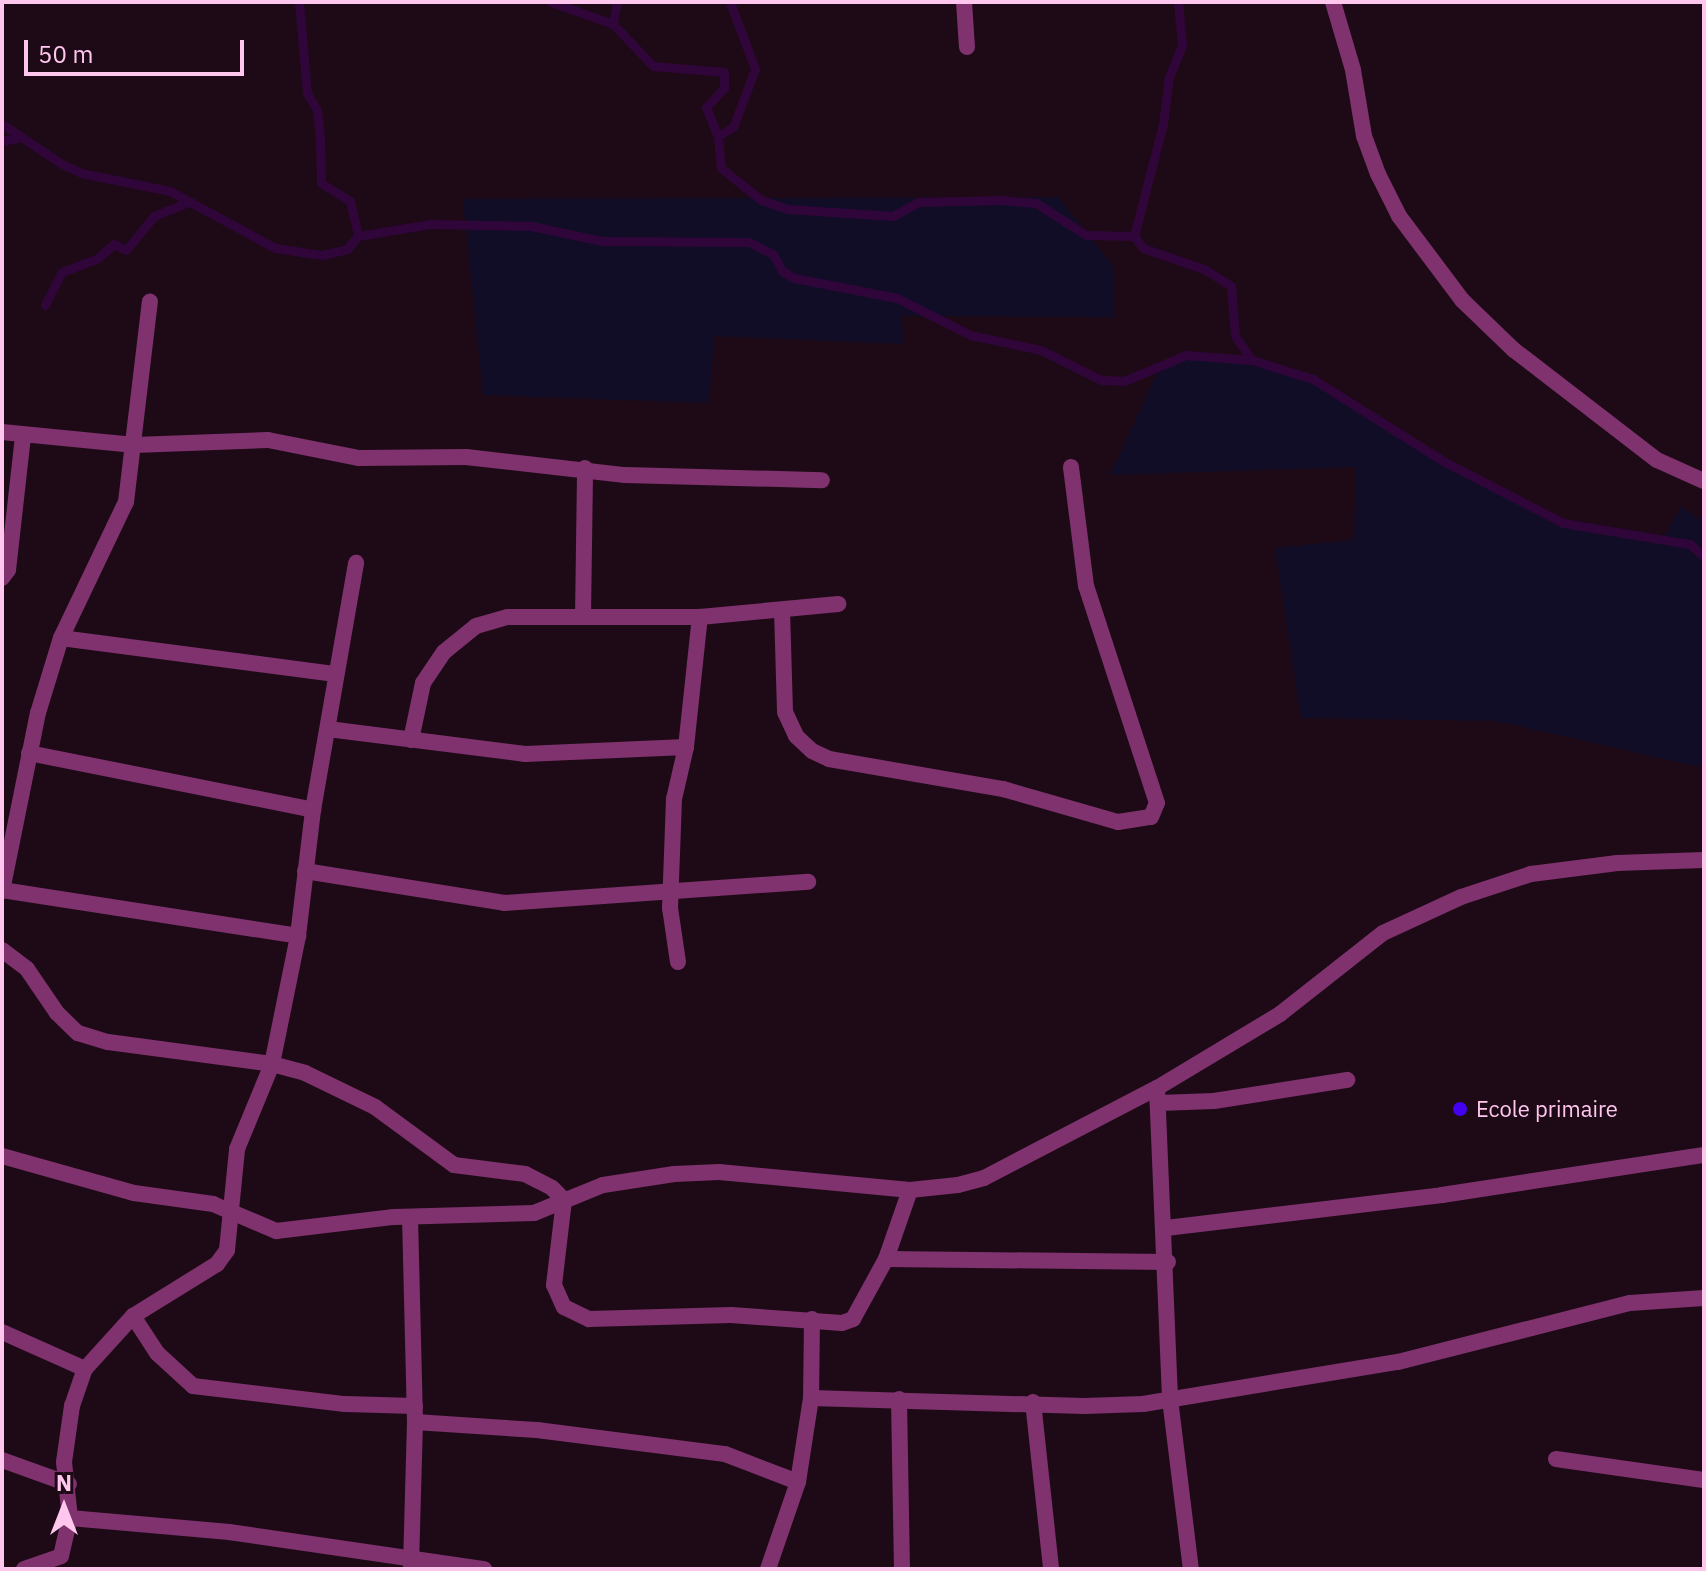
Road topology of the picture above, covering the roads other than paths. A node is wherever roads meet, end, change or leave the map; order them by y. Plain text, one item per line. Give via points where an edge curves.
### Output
1 (964, 2) edge
2 (1333, 2) edge
3 (967, 47) dead end
4 (150, 301) dead end
5 (2, 432) edge
6 (23, 437) junction
7 (134, 445) junction
8 (1071, 467) dead end
9 (585, 468) junction
10 (822, 480) dead end
11 (1704, 481) edge
12 (356, 563) dead end
13 (2, 578) edge
14 (838, 604) dead end
15 (782, 610) junction
16 (583, 617) junction
17 (700, 617) junction
18 (61, 638) junction
19 (336, 674) junction
20 (328, 729) junction
21 (411, 740) junction
22 (686, 747) junction
23 (29, 753) junction
24 (313, 810) junction
25 (1704, 860) edge
26 (305, 871) junction
27 (808, 882) dead end
28 (2, 891) edge
29 (671, 891) junction
30 (298, 936) junction
31 (2, 950) edge
32 (678, 962) dead end
33 (272, 1064) junction
34 (1347, 1080) dead end
35 (1158, 1096) junction
36 (1704, 1155) edge
37 (2, 1156) edge
38 (910, 1190) junction
39 (564, 1200) junction
40 (234, 1215) junction
41 (410, 1217) junction
42 (1166, 1228) junction
43 (886, 1259) junction
44 (1168, 1262) junction
45 (1704, 1298) edge
46 (133, 1316) junction
47 (812, 1319) junction
48 (2, 1332) edge
49 (85, 1369) junction
50 (811, 1398) junction
51 (899, 1399) junction
52 (1170, 1399) junction
53 (1033, 1402) junction
54 (415, 1414) junction
55 (1556, 1459) dead end
56 (2, 1460) edge
57 (1704, 1480) edge
58 (798, 1482) junction
59 (69, 1484) junction
60 (70, 1518) junction
61 (65, 1562) edge
62 (411, 1564) edge
63 (24, 1569) edge
64 (484, 1569) edge
65 (768, 1569) edge
66 (902, 1569) edge
67 (1051, 1569) edge
68 (1191, 1569) edge

1 - 3 street
2 - 11 street via 1378,174 1399,216 1462,300 1514,350 1657,460
4 - 7 street
5 - 6 street
6 - 7 street
6 - 13 street via 8,570
7 - 9 street via 268,440 359,458 466,457
7 - 18 street via 126,502
8 - 15 street via 1086,586 1157,803 1151,817 1118,822 1003,789 843,762 812,751 796,736 785,712
9 - 10 street via 625,475
9 - 16 street
12 - 19 street
14 - 15 street
15 - 17 street
16 - 17 street
16 - 21 street via 508,617 476,626 444,652 423,683
17 - 22 street
18 - 19 street
18 - 23 street
19 - 20 street
20 - 21 street
20 - 24 street
21 - 22 street via 525,754
22 - 29 street via 674,799
23 - 24 street
23 - 28 street via 25,796
24 - 26 street
25 - 35 street via 1617,863 1531,874 1461,897 1383,933 1280,1014
26 - 29 street via 504,903
26 - 30 street
27 - 29 street
28 - 30 street
29 - 32 street
30 - 33 street
31 - 33 street via 27,969 78,1033 108,1042
33 - 39 street via 305,1073 375,1107 454,1165 525,1174
33 - 40 street via 237,1149
34 - 35 street via 1214,1101
35 - 38 street via 984,1178
35 - 42 street
36 - 42 street via 1442,1195
37 - 40 street via 134,1193 213,1204
38 - 39 street via 719,1172 603,1185
38 - 43 street
39 - 41 street via 534,1213
39 - 47 street via 554,1285 564,1307 589,1319
40 - 41 street via 276,1231
40 - 46 street via 227,1250 217,1264
41 - 54 street
42 - 44 street
43 - 44 street
43 - 47 street via 853,1319
44 - 52 street
45 - 52 street via 1630,1303 1398,1362
46 - 49 street
46 - 54 street via 157,1353 193,1386
47 - 50 street
48 - 49 street
49 - 59 street via 66,1448
50 - 51 street
50 - 58 street
51 - 53 street
51 - 66 street
52 - 53 street via 1084,1406
52 - 68 street
53 - 67 street
54 - 58 street via 725,1454
54 - 62 street
55 - 57 street
56 - 59 street
58 - 65 street
59 - 60 street
60 - 61 street
60 - 62 street via 229,1532
61 - 63 street
62 - 64 street

